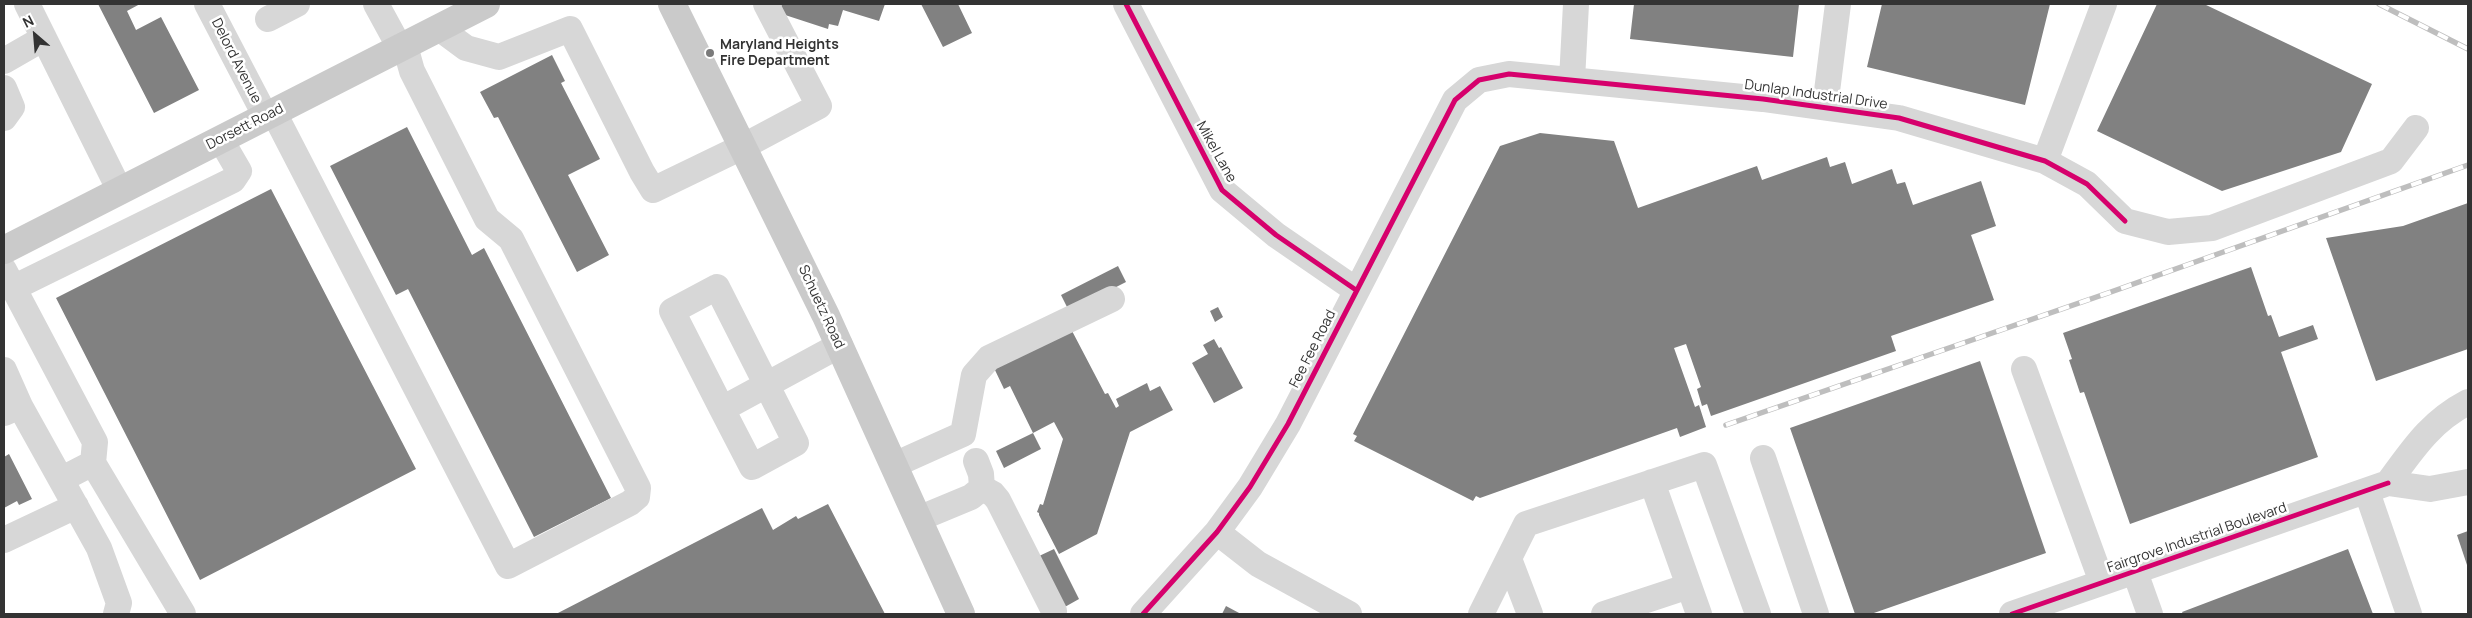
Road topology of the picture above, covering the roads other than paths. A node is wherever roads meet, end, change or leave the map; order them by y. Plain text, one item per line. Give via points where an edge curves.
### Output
1 (27, 4) edge
2 (207, 4) edge
3 (297, 4) edge
4 (376, 4) edge
5 (486, 4) edge
6 (672, 4) edge
7 (766, 4) edge
8 (1126, 4) edge
9 (1576, 4) edge
10 (1838, 4) edge
11 (2104, 4) edge
12 (268, 19) dead end
13 (439, 28) junction
14 (44, 38) junction
15 (402, 47) junction
16 (4, 61) edge
17 (1479, 80) joint
18 (1572, 80) junction
19 (4, 88) edge
20 (1825, 107) junction
21 (270, 115) junction
22 (4, 118) edge
23 (2416, 128) dead end
24 (221, 140) junction
25 (744, 146) junction
26 (2045, 161) junction
27 (120, 191) junction
28 (4, 250) edge
29 (8, 279) edge
30 (1356, 290) junction
31 (1112, 299) dead end
32 (840, 345) junction
33 (4, 370) edge
34 (2024, 370) dead end
35 (766, 384) junction
36 (2468, 402) edge
37 (722, 409) junction
38 (12, 410) edge
39 (1763, 458) dead end
40 (976, 462) dead end
41 (93, 464) junction
42 (894, 465) junction
43 (62, 479) junction
44 (1652, 482) junction
45 (2468, 482) edge
46 (2378, 487) junction
47 (982, 488) junction
48 (76, 506) junction
49 (918, 519) junction
50 (1217, 532) junction
51 (4, 540) edge
52 (1509, 559) junction
53 (2135, 572) junction
54 (2102, 582) junction
55 (1689, 586) junction
56 (1054, 611) dead end
57 (116, 614) edge
58 (183, 614) edge
59 (960, 614) edge
60 (1143, 614) edge
61 (1349, 614) edge
62 (1481, 614) edge
63 (1530, 614) edge
64 (1604, 614) edge
65 (1699, 614) edge
66 (1758, 614) edge
67 (1816, 614) edge
68 (2012, 614) edge
69 (2150, 614) edge
70 (2409, 614) edge

1 - 14 street
2 - 21 street, Delord Avenue
3 - 12 street
4 - 15 street
5 - 13 main road, Dorsett Road
6 - 25 main road, Schuetz Road
7 - 25 street via 818,106
8 - 30 street, Mikel Lane via 1222,190 1276,235
9 - 18 street
10 - 20 street
11 - 26 street
13 - 15 main road, Dorsett Road
13 - 25 street via 466,48 499,57 570,29 653,190
14 - 16 street
14 - 27 street
15 - 21 main road, Dorsett Road
15 - 21 street, Delord Avenue via 487,219 511,239 638,488 637,497 630,503 508,566
17 - 18 street, Dunlap Industrial Drive via 1509,74
17 - 30 street, Fee Fee Road via 1455,100
18 - 20 street, Dunlap Industrial Drive
19 - 22 street via 12,107
20 - 26 street, Dunlap Industrial Drive via 1899,118
21 - 24 main road, Dorsett Road
23 - 26 street, Dunlap Industrial Drive via 2390,161 2212,228 2168,232 2125,221 2087,184
24 - 27 main road, Dorsett Road
24 - 29 street via 240,171 233,180
25 - 32 main road, Schuetz Road
27 - 28 main road, Dorsett Road
29 - 41 street via 95,442
30 - 50 street, Fee Fee Road via 1288,424 1250,487
31 - 42 street via 989,358 974,375 963,434
32 - 35 street
32 - 42 main road, Schuetz Road
33 - 38 street
34 - 54 street
35 - 37 street
35 - 37 street via 796,443 752,467
35 - 37 street via 717,287 672,311
36 - 46 street via 2442,417
38 - 43 street
39 - 67 street
40 - 47 street
41 - 43 street
41 - 58 street
42 - 49 main road, Schuetz Road
43 - 48 street
44 - 52 street via 1526,524
44 - 55 street
44 - 66 street via 1704,465
45 - 46 street via 2430,489
46 - 53 street, Fairgrove Industrial Boulevard
46 - 70 street
47 - 49 street via 971,497
47 - 56 street via 998,500
48 - 51 street
48 - 57 street via 99,548 119,603
49 - 59 main road, Schuetz Road
50 - 60 street, Fee Fee Road
50 - 61 street via 1258,564
52 - 62 street
52 - 63 street
53 - 54 street, Fairgrove Industrial Boulevard
53 - 69 street
54 - 68 street, Fairgrove Industrial Boulevard
55 - 64 street
55 - 65 street

